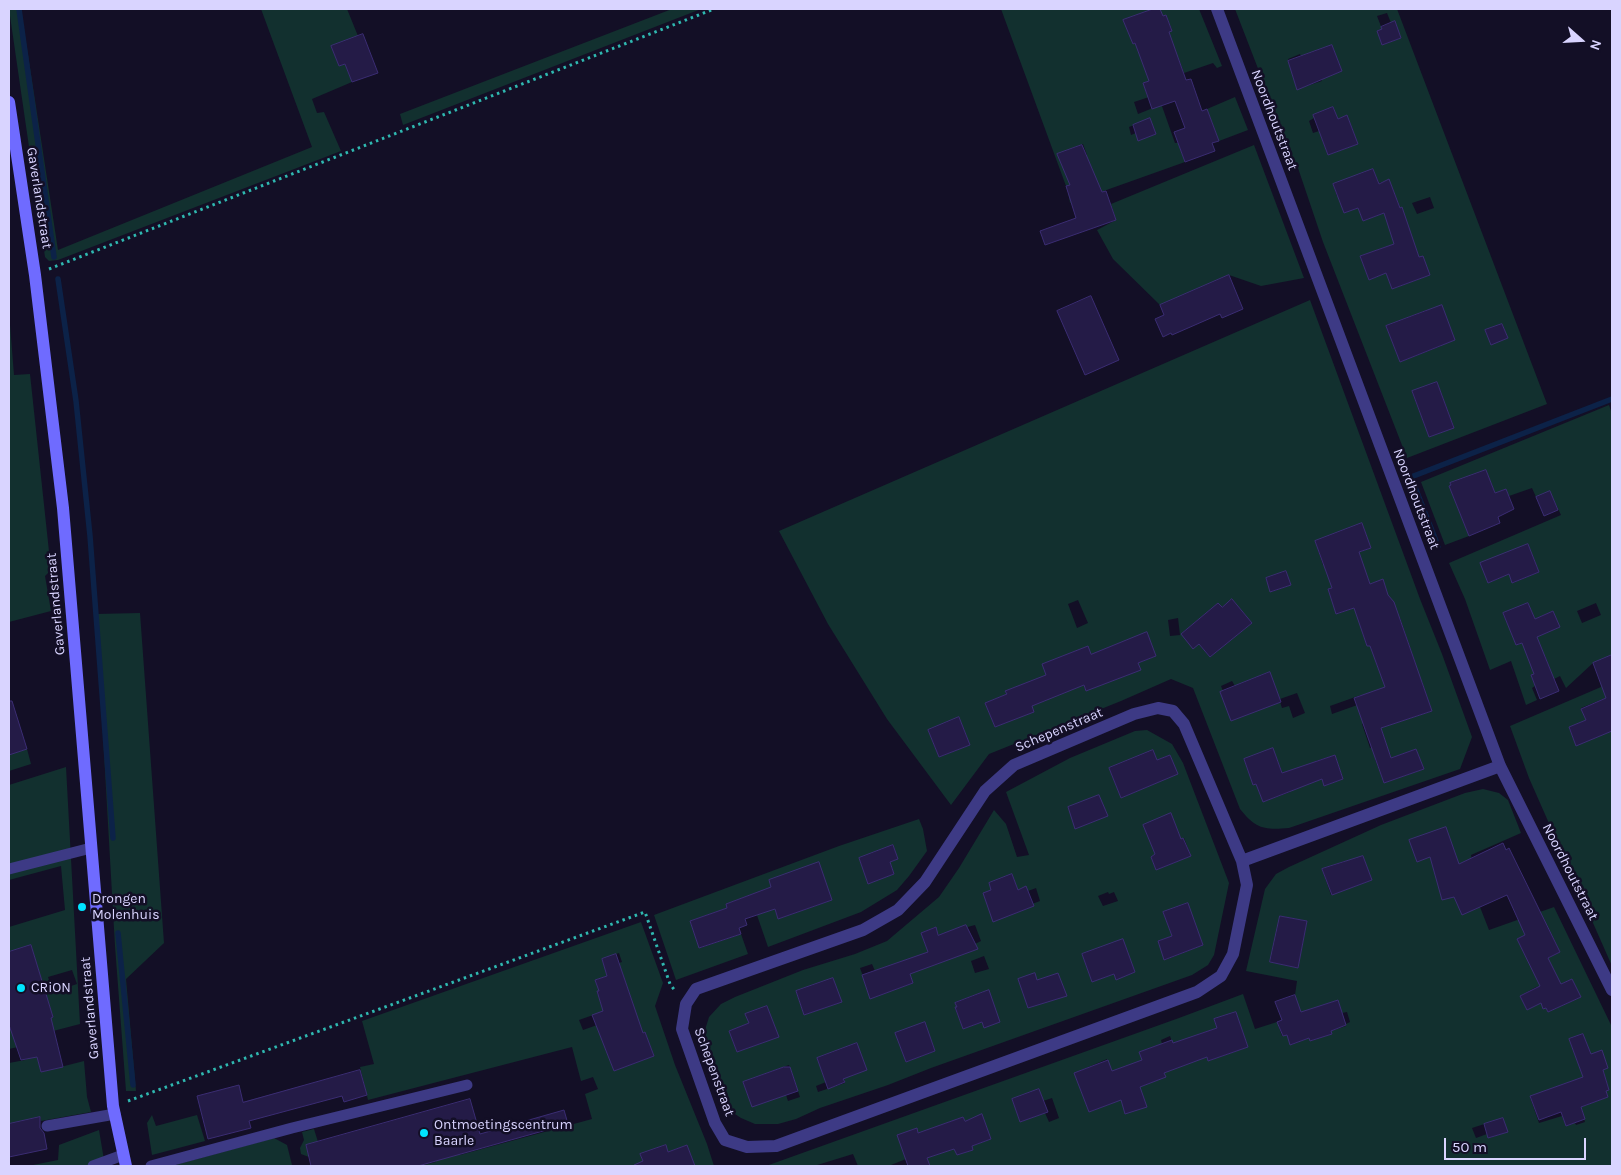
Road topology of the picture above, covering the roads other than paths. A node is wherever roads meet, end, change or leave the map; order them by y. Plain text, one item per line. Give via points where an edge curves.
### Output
1 (1216, 9) edge
2 (9, 102) edge
3 (1500, 766) junction
4 (92, 848) junction
5 (1242, 861) junction
6 (9, 869) edge
7 (1612, 990) edge
8 (467, 1085) dead end
9 (114, 1110) junction
10 (46, 1126) dead end
11 (124, 1161) edge
12 (93, 1166) edge
13 (151, 1166) edge

1 - 3 street, Noordhoutstraat
2 - 4 main road, Gaverlandstraat via 35,275 63,508
3 - 5 street
3 - 7 street, Noordhoutstraat
4 - 6 lane
4 - 9 main road, Gaverlandstraat
5 - 5 street, Schepenstraat via 1247,885 1234,954 1221,976 1197,992 776,1146 747,1147 725,1140 715,1122 682,1029 686,1004 696,989 863,930 898,910 925,882 985,791 1014,765 1134,714 1158,708 1174,711 1184,724
8 - 13 lane
9 - 10 lane
9 - 11 main road, Gaverlandstraat
11 - 12 lane

